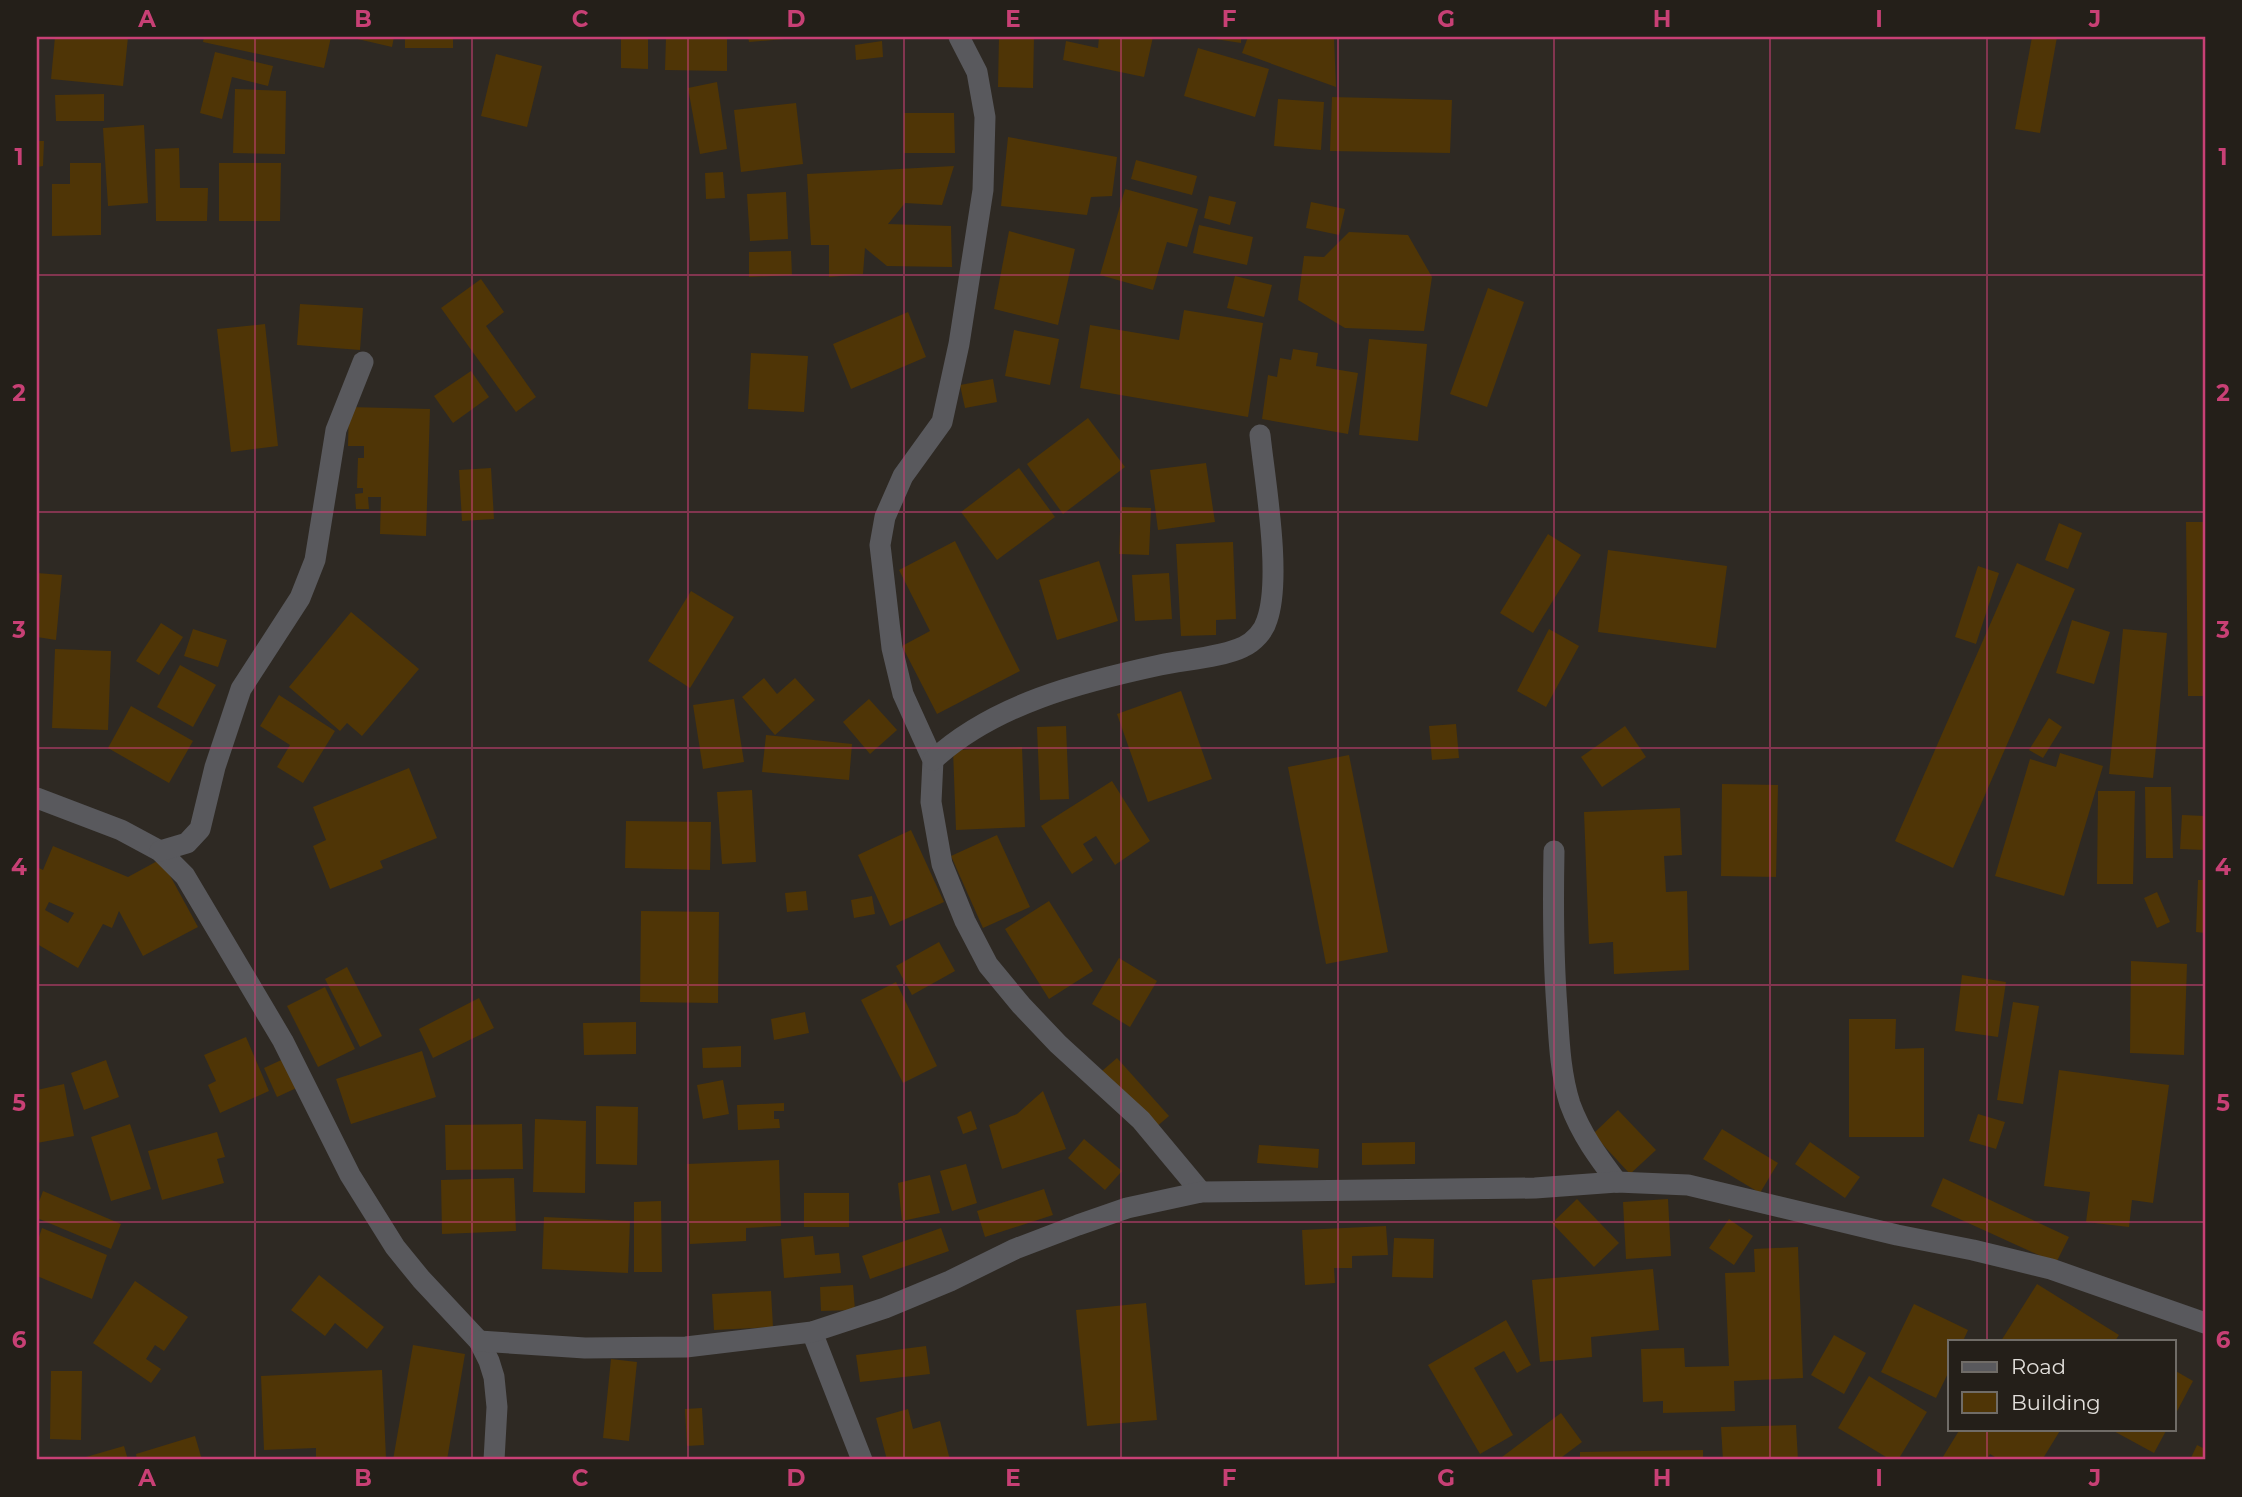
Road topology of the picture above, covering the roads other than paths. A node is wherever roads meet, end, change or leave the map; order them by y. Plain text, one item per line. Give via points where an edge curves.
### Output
1 (959, 37) edge
2 (363, 362) dead end
3 (1260, 435) dead end
4 (933, 760) junction
5 (37, 797) edge
6 (160, 851) junction
7 (1554, 851) dead end
8 (1617, 1182) junction
9 (1201, 1192) junction
10 (2205, 1323) edge
11 (812, 1332) junction
12 (480, 1341) junction
13 (494, 1460) edge
14 (862, 1460) edge

1 - 4 street via 977,72 985,117 983,190 972,265 942,422 892,496 880,545 897,671
2 - 6 street via 336,430 315,560 300,598 241,689 200,829 187,843
3 - 4 street via 1273,579 1267,620 1255,638 1236,650 1132,671 1022,705 965,734
4 - 9 street via 931,811 942,864 988,965 1058,1044 1142,1121
5 - 6 street via 121,830
6 - 12 street via 186,876 269,1017 350,1175 395,1247
7 - 8 street via 1560,1056 1578,1123
8 - 9 street via 1535,1188
8 - 10 street via 1688,1185 1973,1250 2051,1269
9 - 11 street via 1079,1224 885,1308
11 - 12 street via 686,1347 585,1348
11 - 14 street
12 - 13 street via 495,1387

